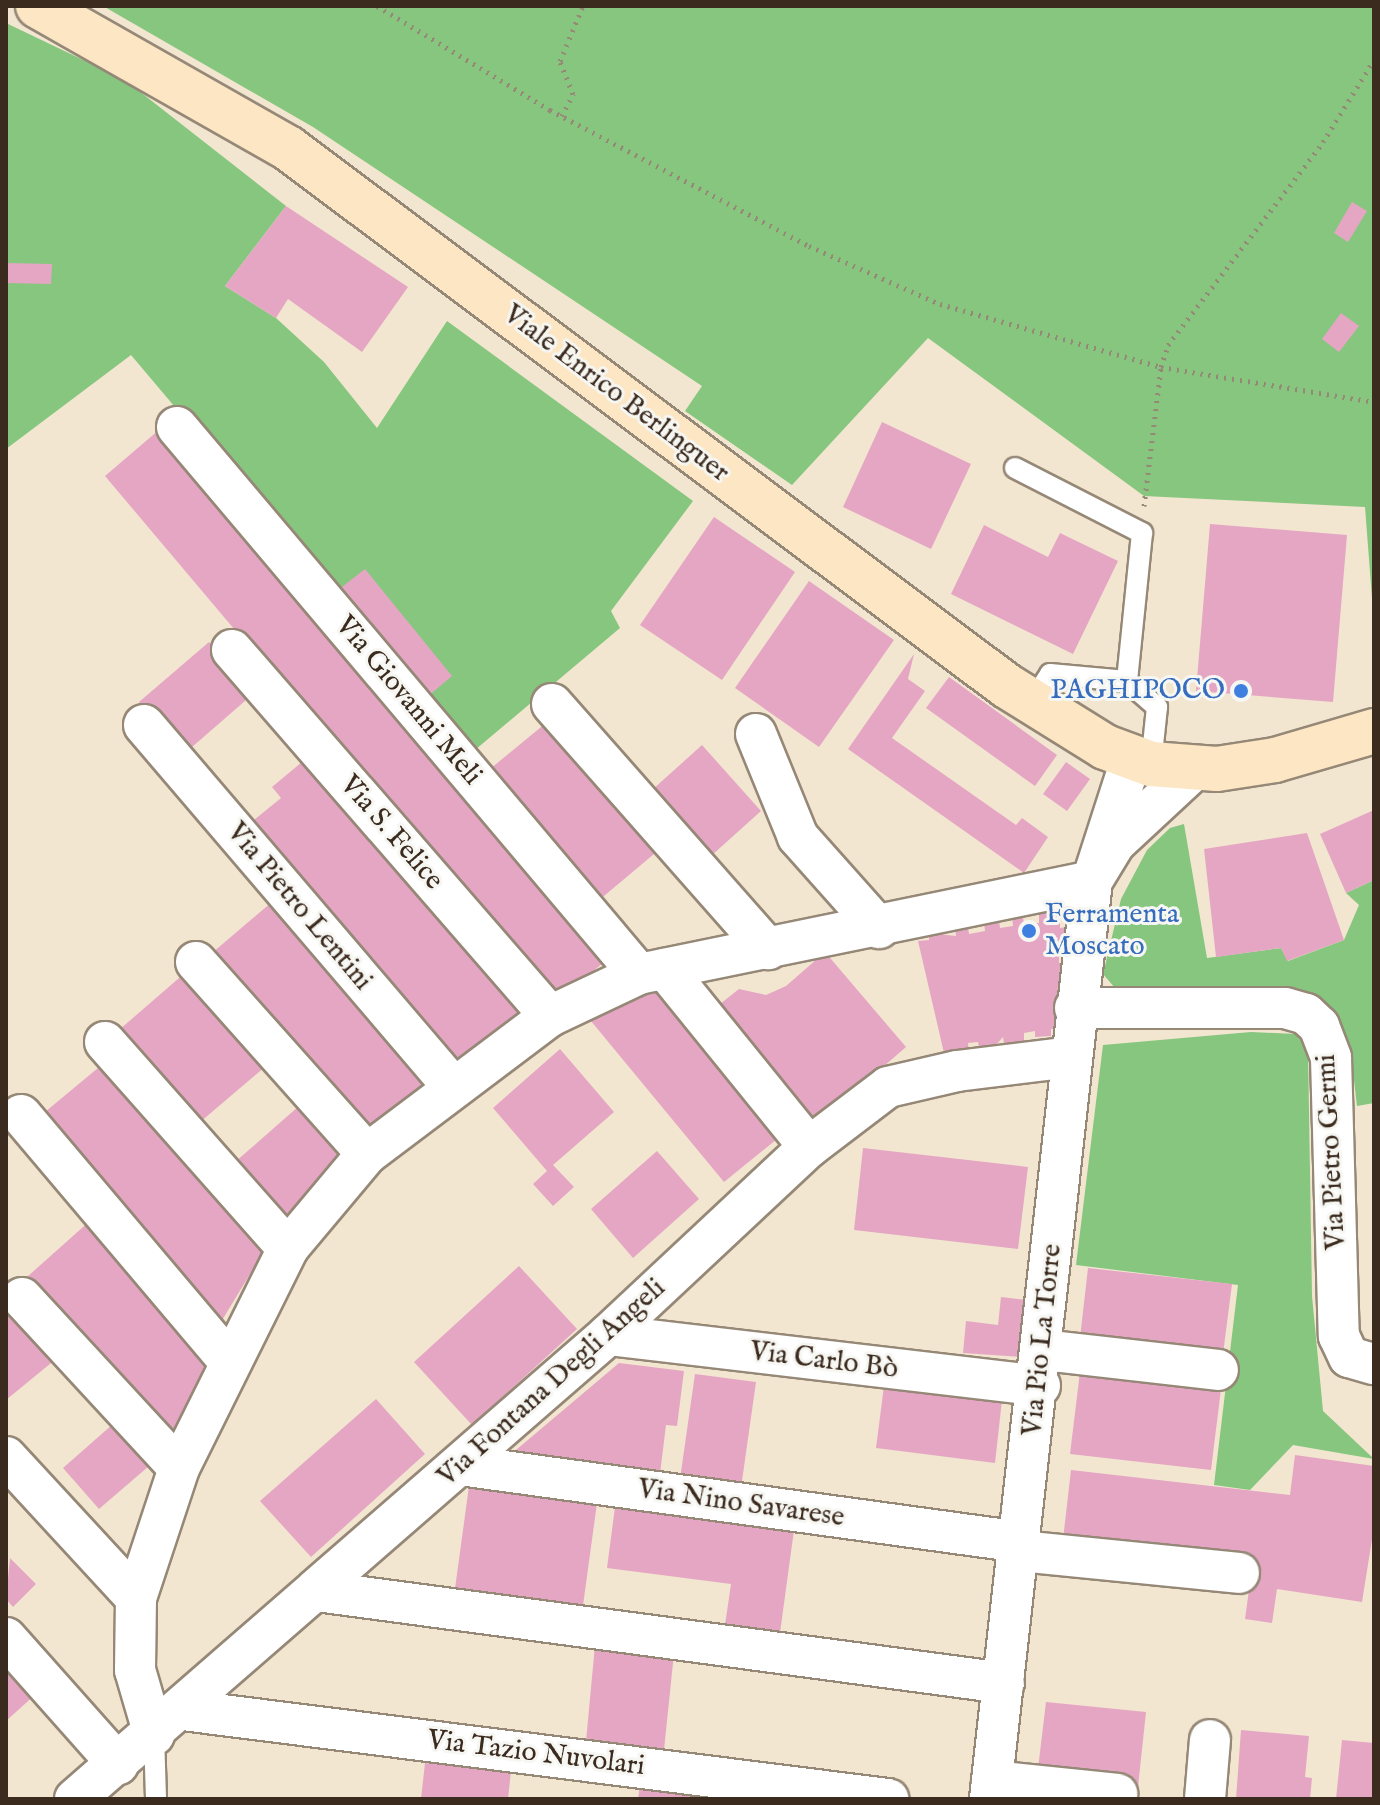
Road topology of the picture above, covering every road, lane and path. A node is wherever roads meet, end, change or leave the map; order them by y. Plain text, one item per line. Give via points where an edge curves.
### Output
1 (38, 6) edge
2 (377, 6) edge
3 (583, 6) edge
4 (1374, 60) edge
5 (562, 116) junction
6 (1161, 367) junction
7 (1374, 402) edge
8 (177, 427) dead end
9 (1015, 468) dead end
10 (1144, 496) dead end
11 (232, 650) dead end
12 (1127, 681) junction
13 (1032, 702) junction
14 (552, 704) dead end
15 (144, 725) dead end
16 (1374, 731) edge
17 (756, 734) dead end
18 (1142, 760) junction
19 (1195, 769) junction
20 (1092, 881) junction
21 (879, 928) junction
22 (768, 949) junction
23 (196, 962) dead end
24 (652, 972) junction
25 (1075, 1008) junction
26 (550, 1016) junction
27 (105, 1042) dead end
28 (1071, 1057) junction
29 (454, 1088) junction
30 (21, 1115) dead end
31 (809, 1147) junction
32 (367, 1154) junction
33 (288, 1249) junction
34 (22, 1298) dead end
35 (608, 1335) junction
36 (228, 1360) junction
37 (1374, 1364) edge
38 (1041, 1368) junction
39 (1218, 1370) dead end
40 (6, 1457) edge
41 (460, 1465) junction
42 (179, 1468) junction
43 (1020, 1547) junction
44 (1239, 1573) dead end
45 (317, 1591) junction
46 (136, 1598) junction
47 (6, 1638) edge
48 (1004, 1683) junction
49 (169, 1722) junction
50 (1210, 1740) dead end
51 (118, 1764) junction
52 (607, 1781) edge
53 (991, 1790) edge
54 (1117, 1794) dead end
55 (75, 1799) edge
56 (156, 1799) edge
57 (888, 1799) edge
58 (1205, 1799) edge

1 - 13 main road, Viale Enrico Berlinguer via 288,148
2 - 5 path
3 - 5 path via 560,61 573,94
4 - 6 path via 1323,142 1168,345
5 - 6 path via 809,246 940,304
6 - 7 path
6 - 10 path
8 - 24 street, Via Giovanni Meli
9 - 12 lane via 1142,533
11 - 26 street, Via S. Felice
12 - 13 lane via 1050,674
12 - 18 lane via 1157,707
13 - 18 main road, Viale Enrico Berlinguer via 1105,747
14 - 22 street
15 - 29 street, Via Pietro Lentini
16 - 19 main road, Viale Enrico Berlinguer via 1275,760
17 - 21 street via 798,837
18 - 19 main road, Viale Enrico Berlinguer
18 - 20 street
19 - 20 street via 1115,843
20 - 21 street
20 - 25 street, Via Pio La Torre
21 - 22 street
22 - 24 street
23 - 32 street
24 - 26 street
24 - 31 street, Via Giovanni Meli
25 - 28 street, Via Pio La Torre
25 - 37 street, Via Pietro Germi via 1285,1008 1306,1014 1319,1026 1331,1058 1339,1336 1349,1357
26 - 29 street
27 - 33 street
28 - 31 street, Via Fontana Degli Angeli via 957,1071 888,1087
28 - 38 street, Via Pio La Torre
29 - 32 street
30 - 36 street
31 - 35 street, Via Fontana Degli Angeli
32 - 33 street
33 - 36 street
34 - 42 street
35 - 38 street, Via Carlo Bò
35 - 41 street, Via Fontana Degli Angeli
36 - 42 street
38 - 39 street, Via Carlo Bò
38 - 43 street, Via Pio La Torre
40 - 46 street
41 - 43 street, Via Nino Savarese
41 - 45 street, Via Fontana Degli Angeli
42 - 46 street
43 - 44 street, Via Nino Savarese
43 - 48 street, Via Pio La Torre
45 - 48 street
45 - 49 street, Via Fontana Degli Angeli
46 - 49 street via 135,1670
47 - 51 street
48 - 53 street, Via Pio La Torre
49 - 51 street, Via Fontana Degli Angeli
49 - 52 street, Via Tazio Nuvolari
49 - 56 lane
50 - 58 street
51 - 55 street, Via Fontana Degli Angeli
52 - 57 street, Via Tazio Nuvolari
53 - 54 street

